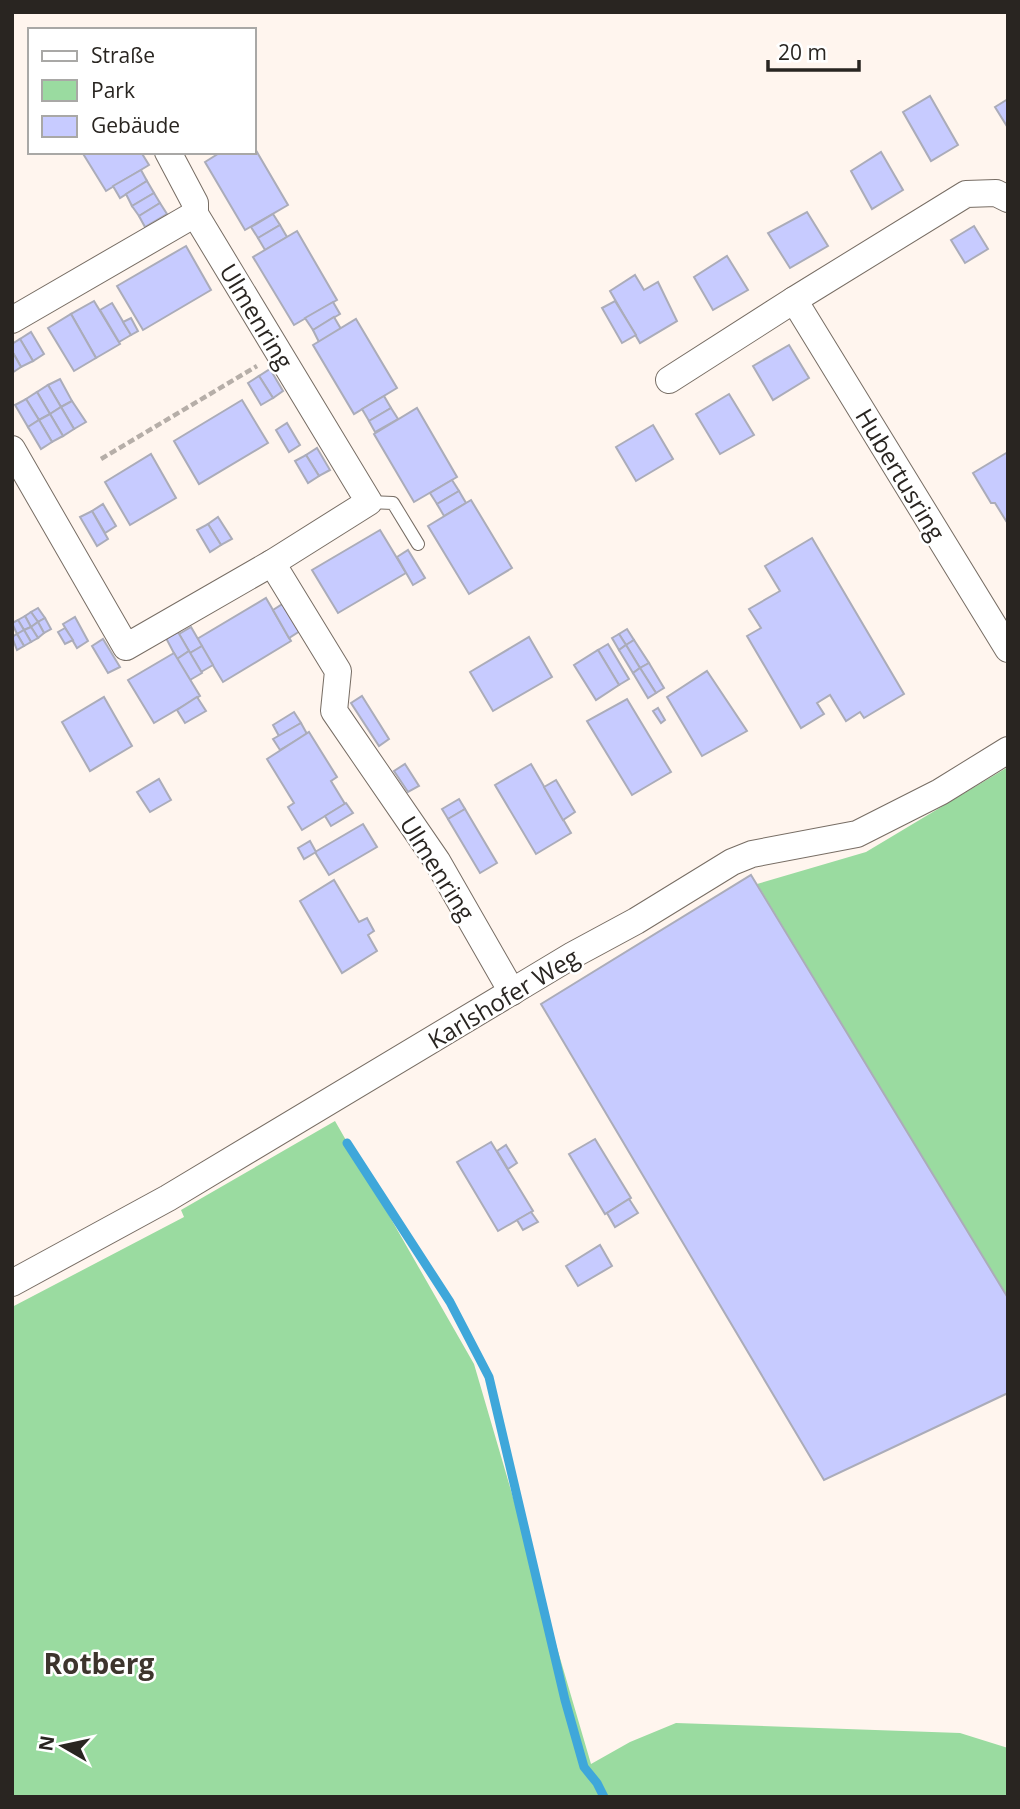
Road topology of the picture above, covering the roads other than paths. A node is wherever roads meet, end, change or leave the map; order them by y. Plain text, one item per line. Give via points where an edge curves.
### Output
1 (169, 154) edge
2 (1008, 199) edge
3 (195, 214) junction
4 (794, 300) junction
5 (12, 320) edge
6 (669, 380) dead end
7 (12, 449) edge
8 (369, 502) junction
9 (418, 544) dead end
10 (272, 562) junction
11 (1008, 649) edge
12 (1008, 750) edge
13 (512, 992) junction
14 (12, 1283) edge

1 - 3 street, Ulmenring via 195,203
2 - 4 street via 996,194 966,194
3 - 5 street
3 - 8 street, Ulmenring
4 - 6 street
4 - 11 street, Hubertusring
7 - 10 street via 127,647
8 - 9 lane via 393,503
8 - 10 street
10 - 13 street, Ulmenring via 338,671 334,711 437,861
12 - 13 street, Karlshofer Weg via 940,792 857,834 732,862
13 - 14 street, Karlshofer Weg via 169,1198

